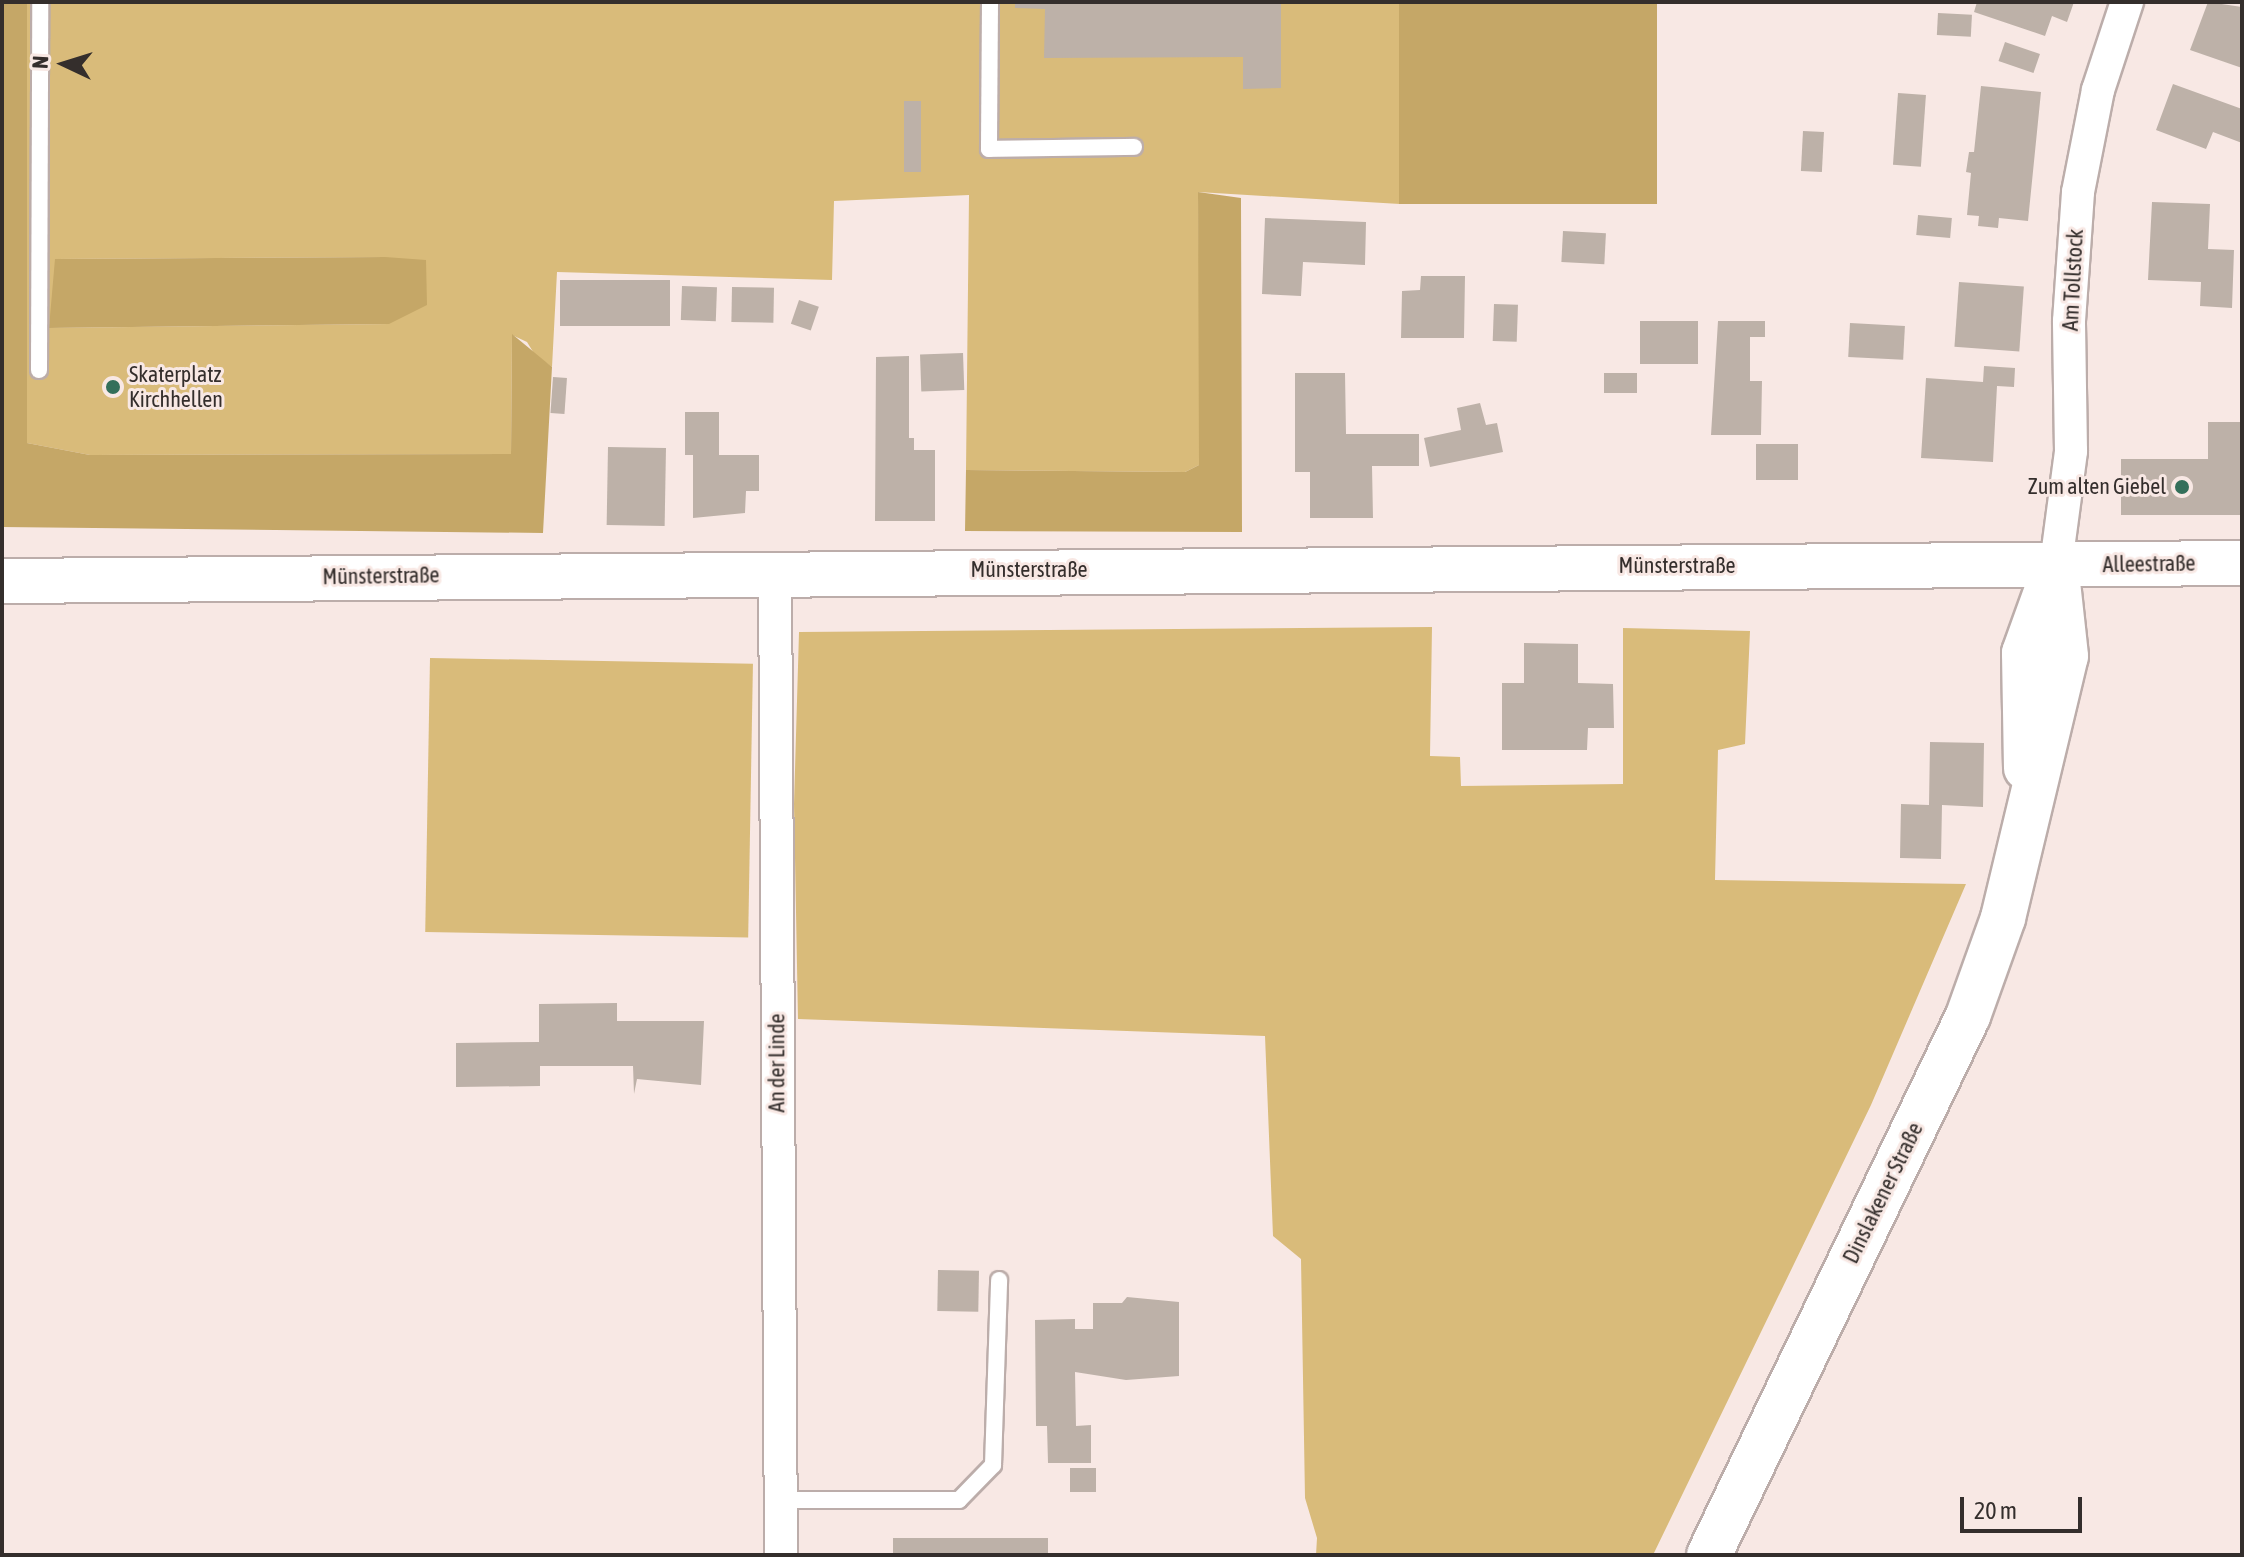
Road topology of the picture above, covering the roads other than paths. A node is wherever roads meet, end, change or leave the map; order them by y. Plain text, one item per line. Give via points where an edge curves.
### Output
1 (40, 2) edge
2 (990, 2) edge
3 (2127, 2) edge
4 (1134, 147) dead end
5 (39, 370) dead end
6 (2242, 563) edge
7 (2056, 564) junction
8 (775, 571) junction
9 (2, 581) edge
10 (999, 1280) dead end
11 (780, 1500) junction
12 (781, 1555) edge
13 (1709, 1555) edge

1 - 5 lane
2 - 4 lane via 989,149
3 - 7 street, Am Tollstock via 2098,90 2078,192 2069,321 2071,451
6 - 7 main road, Alleestraße
7 - 8 main road, Münsterstraße
7 - 13 main road, Dinslakener Straße via 2030,624 2024,653 2028,821 2003,918 1968,1016
8 - 9 main road, Münsterstraße
8 - 11 street, An der Linde
10 - 11 lane via 993,1465 959,1500
11 - 12 street, An der Linde

